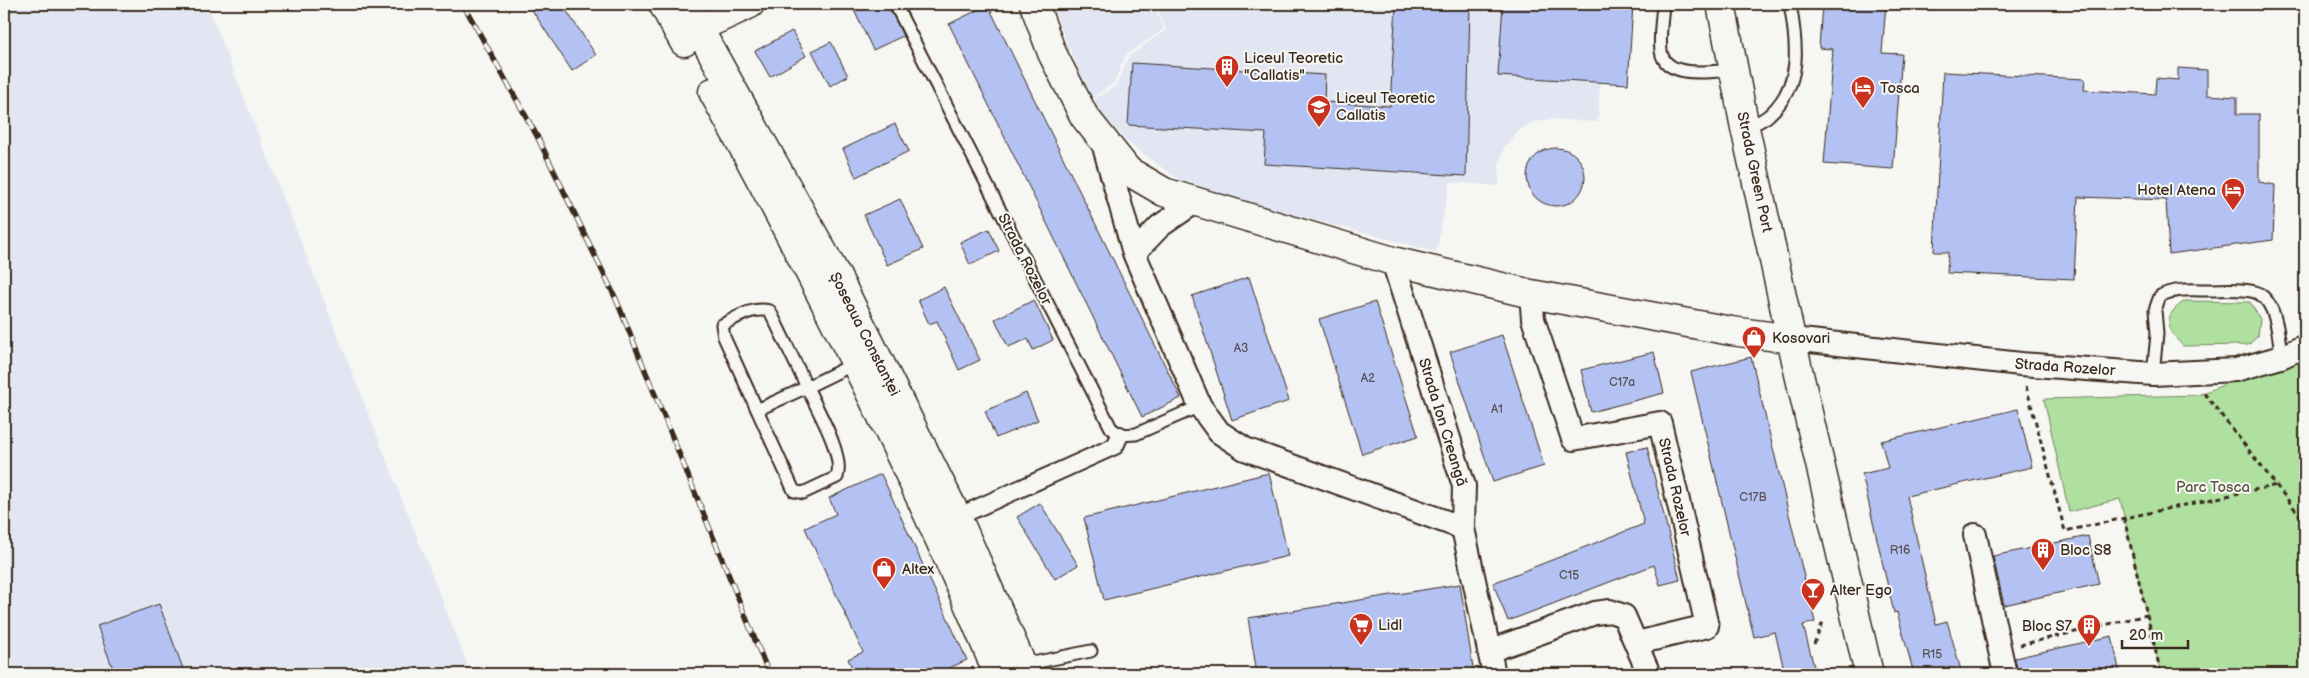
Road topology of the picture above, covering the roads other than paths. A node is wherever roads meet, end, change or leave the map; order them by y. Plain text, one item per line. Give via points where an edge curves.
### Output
1 (663, 4) edge
2 (685, 4) edge
3 (750, 4) edge
4 (895, 4) edge
5 (1034, 4) edge
6 (1662, 4) edge
7 (1721, 4) edge
8 (1790, 4) edge
9 (698, 28) junction
10 (1733, 70) junction
11 (1745, 128) junction
12 (1103, 141) junction
13 (1195, 202) junction
14 (1134, 253) junction
15 (1393, 260) junction
16 (1531, 294) junction
17 (1792, 339) junction
18 (2305, 346) edge
19 (2281, 357) junction
20 (856, 363) junction
21 (2153, 374) junction
22 (807, 387) junction
23 (1200, 406) junction
24 (757, 410) junction
25 (1120, 435) junction
26 (957, 517) junction
27 (1463, 528) junction
28 (1975, 535) dead end
29 (1637, 643) junction
30 (1091, 651) dead end
31 (1489, 652) junction
32 (1016, 671) edge
33 (1494, 674) edge
34 (1649, 674) edge
35 (1869, 674) edge
36 (2005, 674) edge

1 - 20 street, Șoseaua Constanței via 792,235
2 - 9 street, Șoseaua Constanței
3 - 9 street
4 - 25 lane, Strada Rozelor via 1111,428
5 - 12 street, Strada Rozelor via 1060,69 1084,116
6 - 10 lane via 1661,52 1666,62 1683,72
7 - 10 street, Strada Green Port
8 - 11 lane via 1797,43 1794,74 1785,94 1769,115
9 - 26 street, Șoseaua Constanței via 837,277
10 - 11 street, Strada Green Port
11 - 17 street, Strada Green Port
12 - 13 street, Strada Rozelor via 1128,171 1164,192
12 - 14 street, Strada Rozelor
13 - 14 street via 1160,226
13 - 15 street, Strada Rozelor
14 - 23 street, Strada Rozelor
15 - 16 street, Strada Rozelor
15 - 27 street, Strada Ion Creangă via 1464,486
16 - 17 street, Strada Rozelor
16 - 29 street, Strada Rozelor via 1533,319 1573,439 1660,423 1707,626
17 - 21 street, Strada Rozelor via 2021,364
17 - 35 street
18 - 19 street, Strada Rozelor
19 - 21 street, Strada Rozelor via 2236,370
19 - 21 lane via 2277,322 2269,305 2258,293 2171,290 2160,296 2154,310 2157,334
20 - 22 lane
20 - 32 street, Șoseaua Constanței
22 - 24 lane
22 - 24 lane via 770,311 747,312 722,325 724,337
22 - 24 lane via 837,454 840,469 837,477 803,493 794,492
23 - 25 lane via 1136,434
23 - 27 street, Strada Rozelor via 1219,432 1246,449
25 - 26 street via 1115,446
26 - 32 street, Șoseaua Constanței
27 - 31 street, Strada Ion Creangă
28 - 36 street
29 - 31 street via 1624,616 1610,611 1596,613
29 - 34 street
30 - 32 lane
31 - 33 street, Strada Ion Creangă

